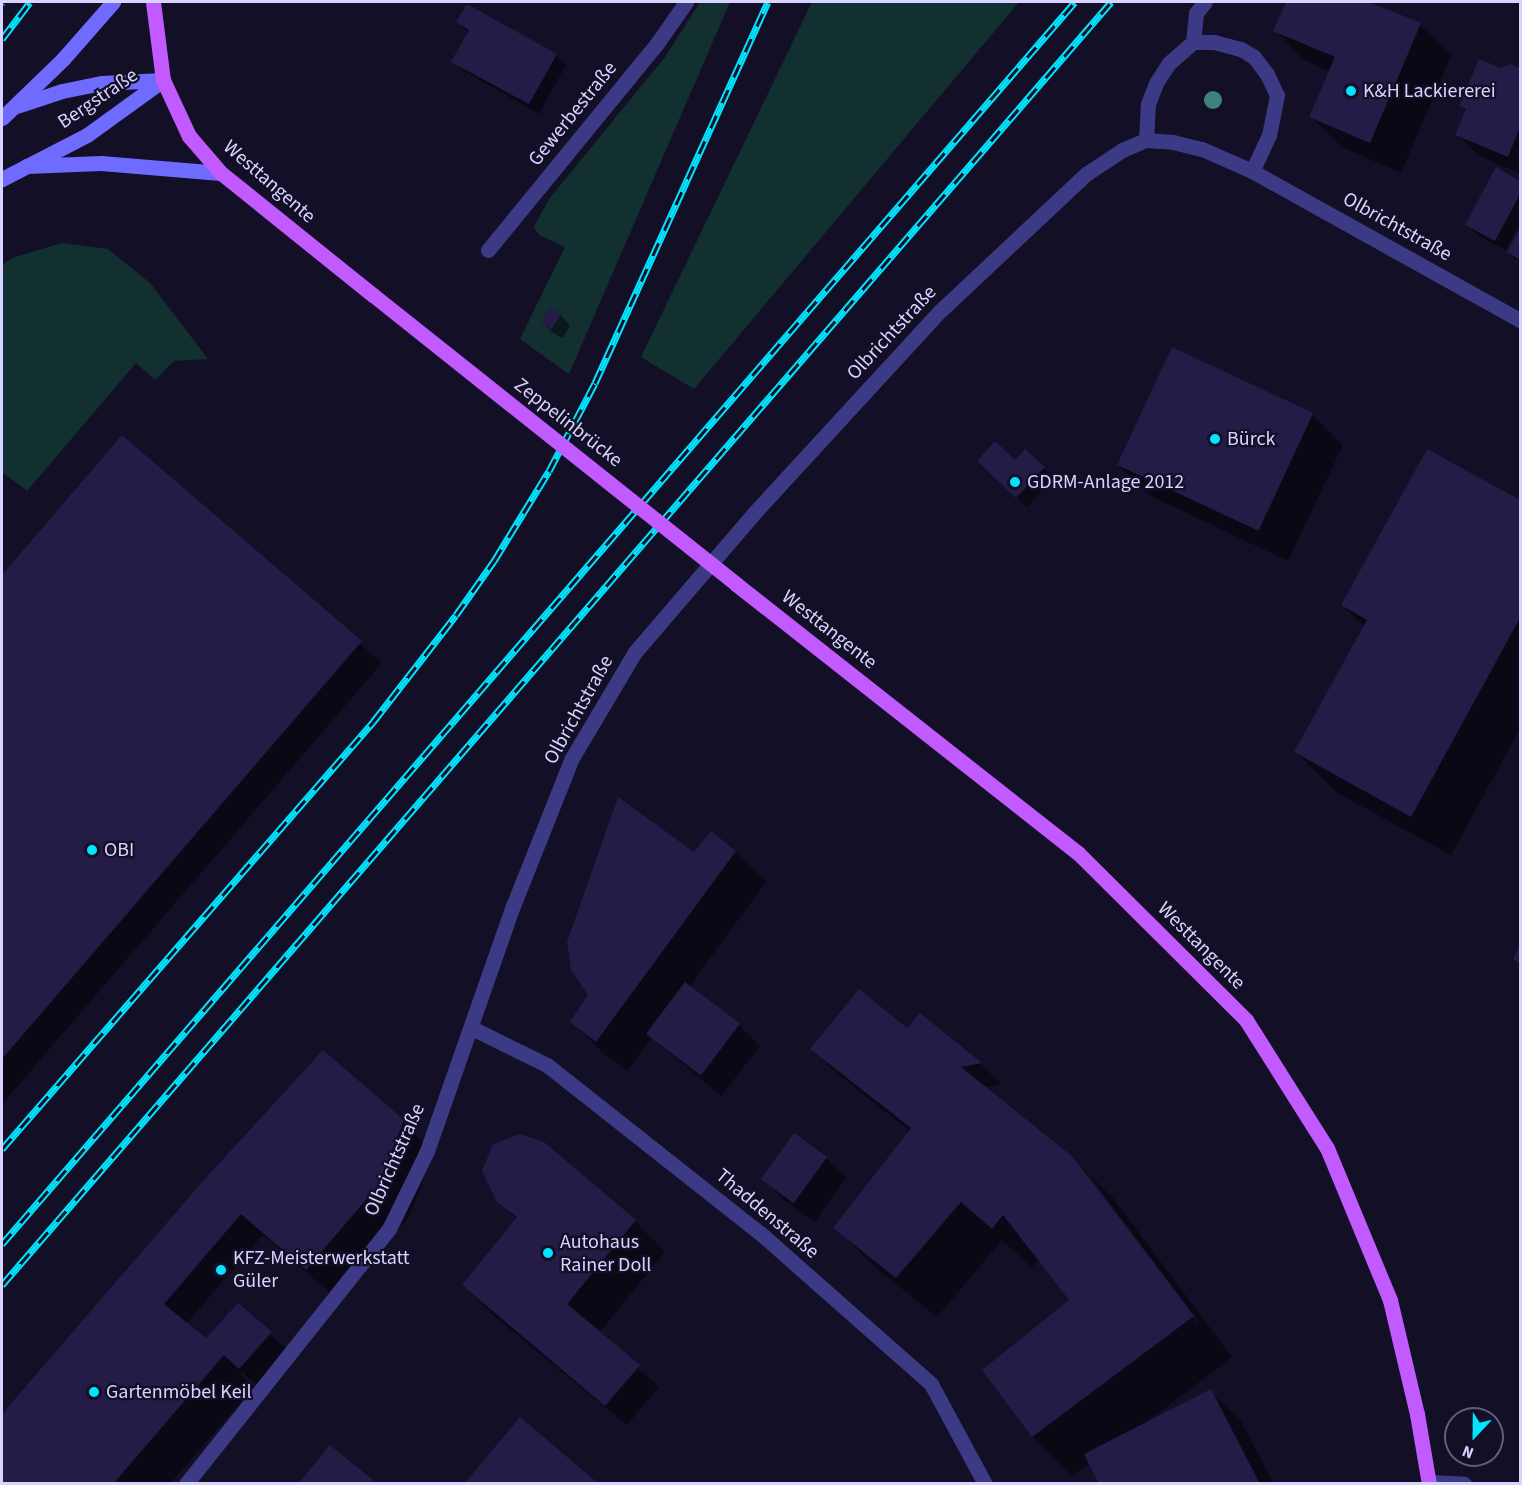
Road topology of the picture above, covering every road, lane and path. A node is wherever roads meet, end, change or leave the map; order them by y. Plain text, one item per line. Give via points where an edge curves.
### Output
1 (113, 2) edge
2 (153, 2) edge
3 (686, 2) edge
4 (1205, 2) edge
5 (1193, 42) junction
6 (163, 80) junction
7 (6, 113) edge
8 (1146, 141) junction
9 (26, 166) junction
10 (1252, 171) junction
11 (221, 173) junction
12 (2, 179) edge
13 (488, 250) dead end
14 (373, 295) joint
15 (1521, 320) edge
16 (736, 584) joint
17 (472, 1028) junction
18 (1429, 1483) edge
19 (186, 1484) edge
20 (985, 1484) edge
21 (1464, 1484) edge

1 - 7 main road via 63,59
2 - 6 main road, Westtangente
3 - 13 street, Gewerbestraße via 658,42
4 - 5 street via 1196,13
5 - 8 street via 1169,63 1156,83 1148,104
5 - 10 street via 1214,42 1254,57 1277,95 1269,135
6 - 7 main road, Bergstraße via 102,83 62,91
6 - 9 main road, Bergstraße via 87,135
6 - 11 main road, Westtangente via 189,136
8 - 10 street, Olbrichtstraße via 1202,149
8 - 17 street, Olbrichtstraße via 1122,150 1086,174 939,312 755,512 635,652 572,758 513,906
9 - 11 main road via 101,163
9 - 12 main road, Bergstraße
10 - 15 street, Olbrichtstraße
11 - 14 main road, Westtangente
14 - 16 main road, Zeppelinbrücke, bridge
16 - 18 main road, Westtangente via 1078,853 1246,1020 1327,1148 1390,1300
17 - 19 street, Olbrichtstraße via 427,1151 389,1229
17 - 20 street, Thaddenstraße via 547,1065 760,1233 906,1361 931,1384
18 - 21 street

